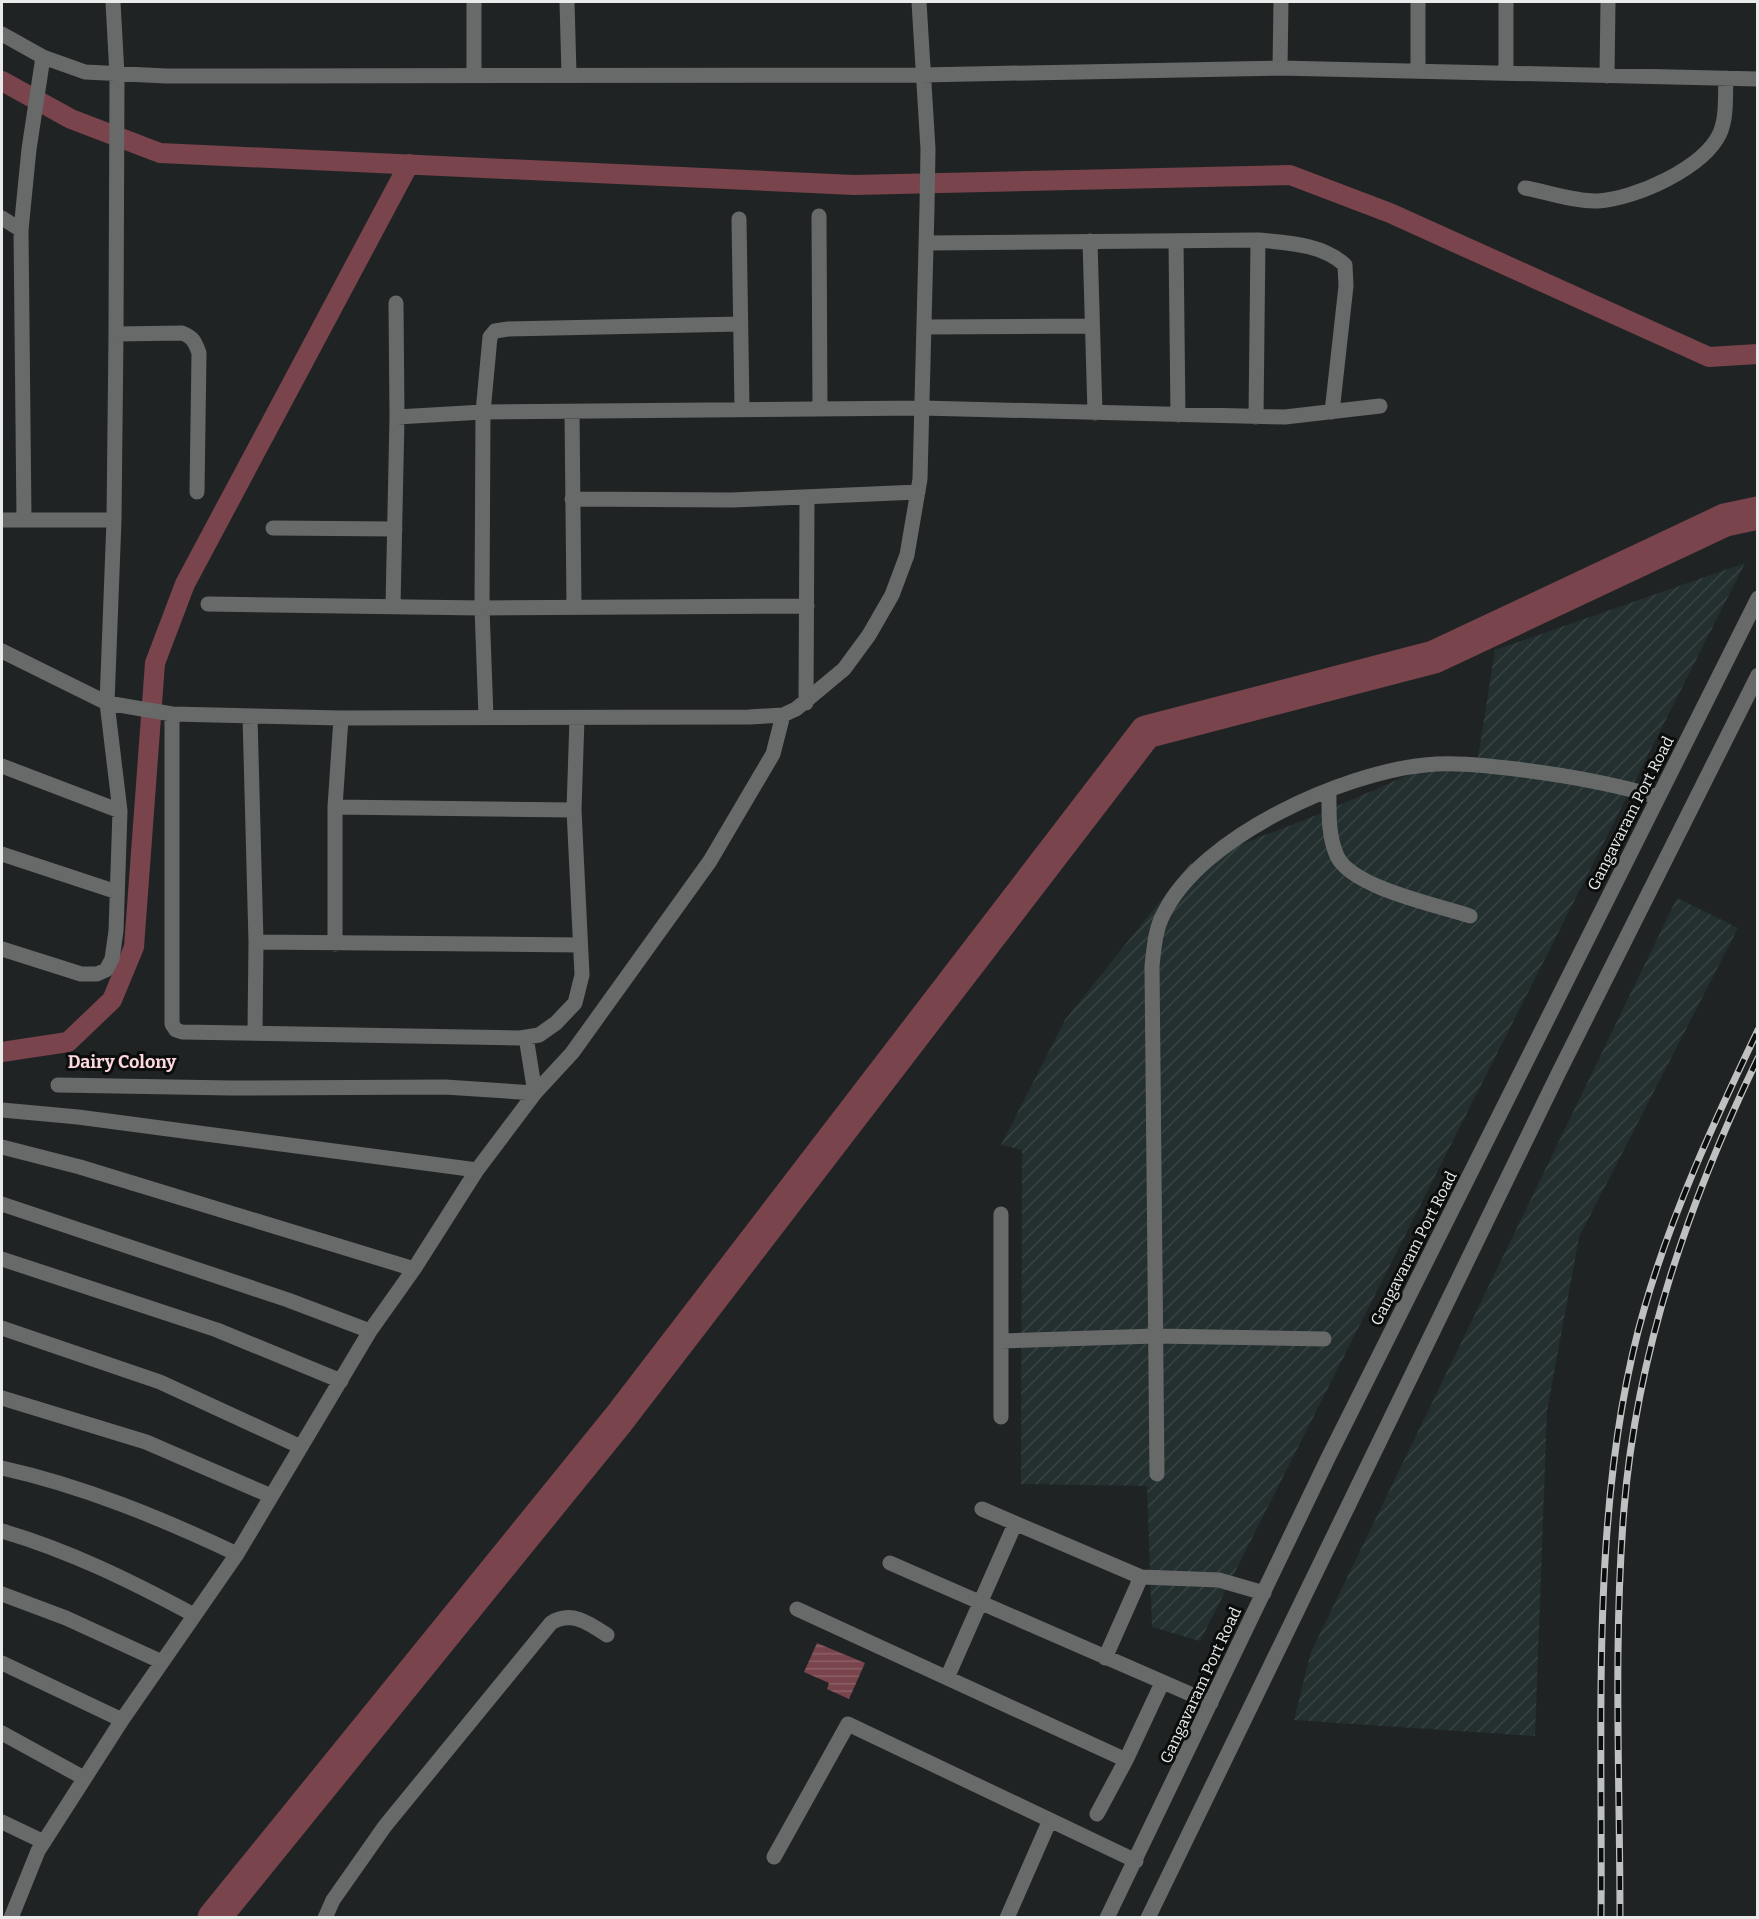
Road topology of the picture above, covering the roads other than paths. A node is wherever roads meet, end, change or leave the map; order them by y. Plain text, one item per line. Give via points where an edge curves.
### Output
1 (113, 2) edge
2 (474, 2) edge
3 (567, 2) edge
4 (919, 2) edge
5 (1281, 2) edge
6 (1418, 2) edge
7 (1506, 2) edge
8 (1608, 2) edge
9 (2, 34) edge
10 (43, 57) junction
11 (1280, 68) junction
12 (1418, 71) junction
13 (1506, 73) junction
14 (568, 74) junction
15 (117, 75) junction
16 (474, 75) junction
17 (922, 75) junction
18 (1607, 76) junction
19 (1726, 78) junction
20 (1758, 79) edge
21 (1525, 188) dead end
22 (819, 216) dead end
23 (2, 218) edge
24 (739, 219) dead end
25 (21, 230) junction
26 (1258, 240) junction
27 (1090, 241) junction
28 (1176, 241) junction
29 (926, 243) junction
30 (396, 303) dead end
31 (740, 324) junction
32 (1092, 326) junction
33 (924, 327) junction
34 (116, 333) junction
35 (1380, 406) dead end
36 (742, 408) junction
37 (820, 408) junction
38 (922, 408) junction
39 (483, 412) junction
40 (572, 412) junction
41 (1095, 412) junction
42 (1332, 412) junction
43 (1178, 415) junction
44 (397, 417) junction
45 (1256, 417) junction
46 (197, 492) dead end
47 (918, 492) junction
48 (807, 498) junction
49 (572, 499) junction
50 (2, 520) edge
51 (24, 520) junction
52 (114, 520) junction
53 (273, 528) dead end
54 (395, 529) junction
55 (1758, 598) edge
56 (208, 604) dead end
57 (574, 606) junction
58 (807, 606) junction
59 (393, 607) junction
60 (482, 608) junction
61 (2, 651) edge
62 (1758, 675) edge
63 (107, 703) junction
64 (806, 703) junction
65 (171, 714) junction
66 (783, 715) junction
67 (250, 716) junction
68 (486, 717) junction
69 (341, 718) junction
70 (577, 718) junction
71 (2, 766) edge
72 (1329, 792) junction
73 (1658, 797) junction
74 (335, 807) junction
75 (574, 810) junction
76 (120, 811) junction
77 (2, 854) edge
78 (117, 892) junction
79 (1470, 916) dead end
80 (256, 942) junction
81 (335, 944) junction
82 (580, 945) junction
83 (2, 949) edge
84 (255, 1032) junction
85 (526, 1037) junction
86 (58, 1085) dead end
87 (535, 1093) junction
88 (2, 1110) edge
89 (2, 1147) edge
90 (477, 1170) junction
91 (2, 1204) edge
92 (1001, 1214) dead end
93 (2, 1259) edge
94 (414, 1269) junction
95 (2, 1328) edge
96 (370, 1332) junction
97 (1155, 1336) junction
98 (1324, 1339) dead end
99 (1001, 1341) junction
100 (341, 1381) junction
101 (2, 1398) edge
102 (1001, 1417) dead end
103 (301, 1447) junction
104 (2, 1468) edge
105 (1157, 1474) dead end
106 (271, 1496) junction
107 (982, 1509) dead end
108 (1015, 1524) junction
109 (2, 1531) edge
110 (237, 1554) junction
111 (890, 1563) dead end
112 (1141, 1577) junction
113 (1264, 1593) junction
114 (2, 1594) edge
115 (980, 1603) junction
116 (797, 1609) dead end
117 (194, 1615) junction
118 (607, 1635) dead end
119 (1105, 1658) junction
120 (162, 1662) junction
121 (2, 1663) edge
122 (947, 1678) junction
123 (1162, 1683) junction
124 (1211, 1703) junction
125 (122, 1720) junction
126 (2, 1733) edge
127 (1126, 1760) junction
128 (84, 1778) junction
129 (1097, 1814) dead end
130 (1050, 1820) junction
131 (2, 1822) edge
132 (41, 1847) junction
133 (774, 1857) dead end
134 (1136, 1861) junction
135 (11, 1917) edge
136 (325, 1917) edge
137 (1007, 1917) edge
138 (1107, 1917) edge
139 (1148, 1917) edge

1 - 15 street
2 - 16 street
3 - 14 street
4 - 17 street
5 - 11 street
6 - 12 street
7 - 13 street
8 - 18 street
9 - 10 street
10 - 15 street via 86,72
10 - 25 street
11 - 12 street
11 - 17 street
12 - 13 street
13 - 18 street
14 - 16 street
14 - 17 street
15 - 16 street
15 - 34 street
17 - 29 street via 927,149
18 - 19 street
19 - 20 street
19 - 21 street via 1724,120 1719,135 1690,166 1674,176 1629,194 1595,201
22 - 37 street
23 - 25 street
24 - 31 street
25 - 51 street
26 - 28 street
26 - 42 street via 1333,254 1345,265
26 - 45 street
27 - 28 street
27 - 29 street
27 - 32 street
28 - 43 street
29 - 33 street
30 - 44 street
31 - 36 street
31 - 39 street via 495,332 487,345
32 - 33 street
32 - 41 street
33 - 38 street
34 - 46 street via 182,333 196,342
34 - 52 street
35 - 42 street
36 - 37 street
36 - 40 street
37 - 38 street
38 - 41 street
38 - 47 street
39 - 40 street
39 - 44 street
39 - 60 street
40 - 49 street
41 - 43 street
42 - 45 street
43 - 45 street
44 - 54 street
47 - 48 street
47 - 64 street via 907,555 892,596 844,669
48 - 49 street
48 - 58 street
49 - 57 street
50 - 51 street
51 - 52 street
52 - 63 street
53 - 54 street
54 - 59 street
55 - 73 street, Gangavaram Port Road
56 - 59 street
57 - 58 street
57 - 60 street
58 - 64 street
59 - 60 street
60 - 68 street
61 - 63 street
62 - 139 street via 1552,1085
63 - 65 street
63 - 76 street
64 - 66 street
65 - 67 street
65 - 84 street via 172,1024 182,1032
66 - 70 street
66 - 87 street via 773,754 710,861 572,1053
67 - 69 street
67 - 80 street
68 - 69 street
68 - 70 street
69 - 74 street
70 - 75 street
71 - 76 street
72 - 73 street via 1370,776 1437,765 1552,773 1608,782
72 - 79 street via 1330,829 1338,857 1353,874
72 - 97 street via 1244,831 1187,880 1164,913 1157,933 1152,966
73 - 113 street, Gangavaram Port Road
74 - 75 street
74 - 81 street
75 - 82 street
76 - 78 street
77 - 78 street
78 - 83 street via 112,959 106,970 81,974
80 - 81 street
80 - 84 street
81 - 82 street
82 - 85 street via 582,975 575,1003 539,1035
84 - 85 street
85 - 87 street
86 - 87 street via 445,1087
87 - 90 street
88 - 90 street
89 - 94 street
90 - 94 street
91 - 96 street via 288,1300
92 - 99 street
93 - 100 street via 217,1330
94 - 96 street
95 - 103 street via 160,1382
96 - 100 street
97 - 98 street
97 - 99 street
97 - 105 street
99 - 102 street
100 - 103 street
101 - 106 street via 146,1442
103 - 106 street
104 - 110 street via 76,1488 175,1525
106 - 110 street
107 - 108 street
108 - 112 street
108 - 115 street
109 - 117 street via 48,1545 121,1576
110 - 117 street
111 - 115 street
112 - 113 street via 1219,1580
112 - 119 street
113 - 124 street, Gangavaram Port Road
114 - 120 street
115 - 119 street
115 - 122 street
116 - 122 street
117 - 120 street
118 - 136 street via 572,1617 560,1617 551,1623 385,1826
119 - 123 street
120 - 125 street
121 - 125 street
122 - 127 street
123 - 124 street
123 - 127 street
124 - 134 street, Gangavaram Port Road
125 - 128 street
126 - 128 street
127 - 129 street
128 - 132 street
130 - 133 street via 848,1724
130 - 134 street
130 - 137 street
131 - 132 street
132 - 135 street
134 - 138 street, Gangavaram Port Road

